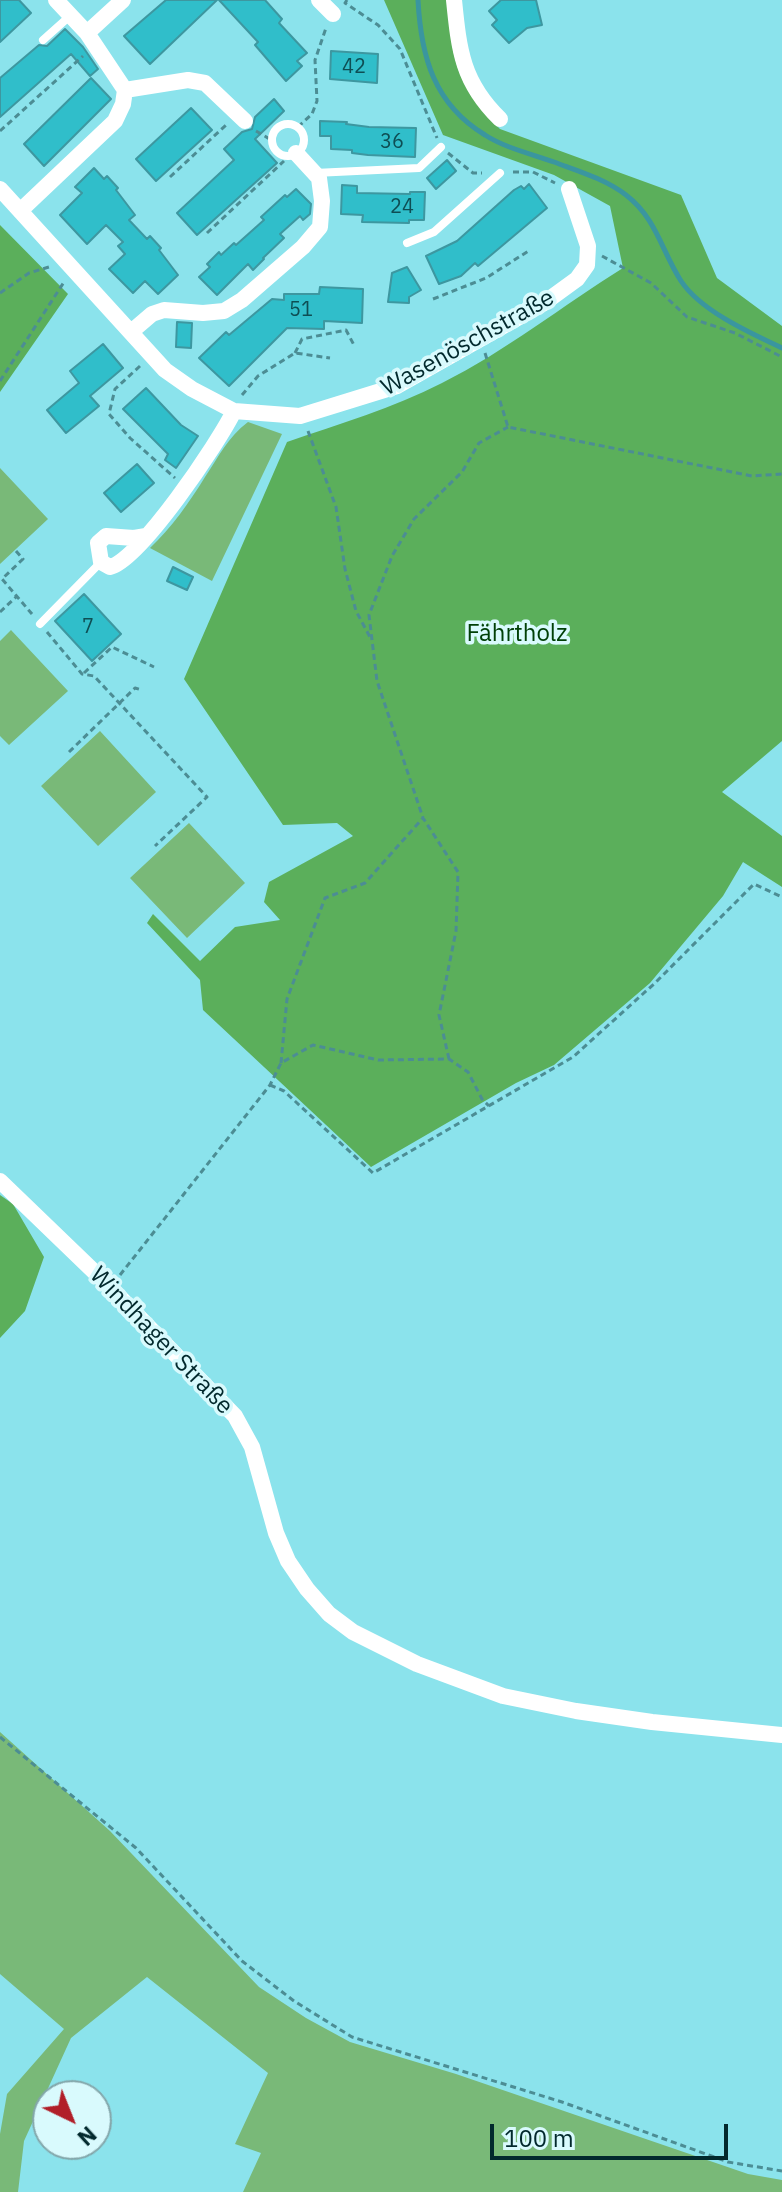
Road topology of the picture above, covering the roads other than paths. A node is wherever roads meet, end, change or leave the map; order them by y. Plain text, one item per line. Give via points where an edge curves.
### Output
1 (56, 0) edge
2 (123, 0) edge
3 (319, 0) edge
4 (454, 0) edge
5 (342, 6) edge
6 (71, 15) junction
7 (91, 39) junction
8 (43, 40) dead end
9 (125, 90) junction
10 (241, 118) road end
11 (500, 119) dead end
12 (441, 147) road end
13 (293, 154) junction
14 (314, 173) junction
15 (500, 173) road end
16 (0, 189) edge
17 (569, 189) road end
18 (20, 211) junction
19 (407, 243) dead end
20 (131, 332) junction
21 (234, 411) junction
22 (146, 536) junction
23 (101, 562) junction
24 (40, 624) road end
25 (0, 1181) edge
26 (782, 1735) edge

1 - 6 street
2 - 7 street
3 - 5 street
4 - 11 street via 468,77
6 - 7 street
6 - 8 lane
7 - 9 street
9 - 10 street via 188,80 205,83
9 - 18 street via 115,121
12 - 14 lane via 419,168
13 - 13 lane via 304,138 293,124 281,126 273,135 275,147 284,155
13 - 14 street
14 - 20 street via 322,201 320,227 303,247 224,311 164,310
15 - 19 lane via 434,232
16 - 18 street, Wasenöschstraße
17 - 21 street, Wasenöschstraße via 588,246 587,265 544,303 397,386 360,400 300,416
18 - 20 street, Wasenöschstraße
20 - 21 street, Wasenöschstraße via 165,370
21 - 22 street via 187,486
22 - 23 street via 118,565
22 - 23 street via 106,536 98,543
23 - 24 lane
25 - 26 street, Windhager Straße via 235,1416 252,1447 288,1561 329,1614 353,1632 417,1664 503,1696 652,1722

